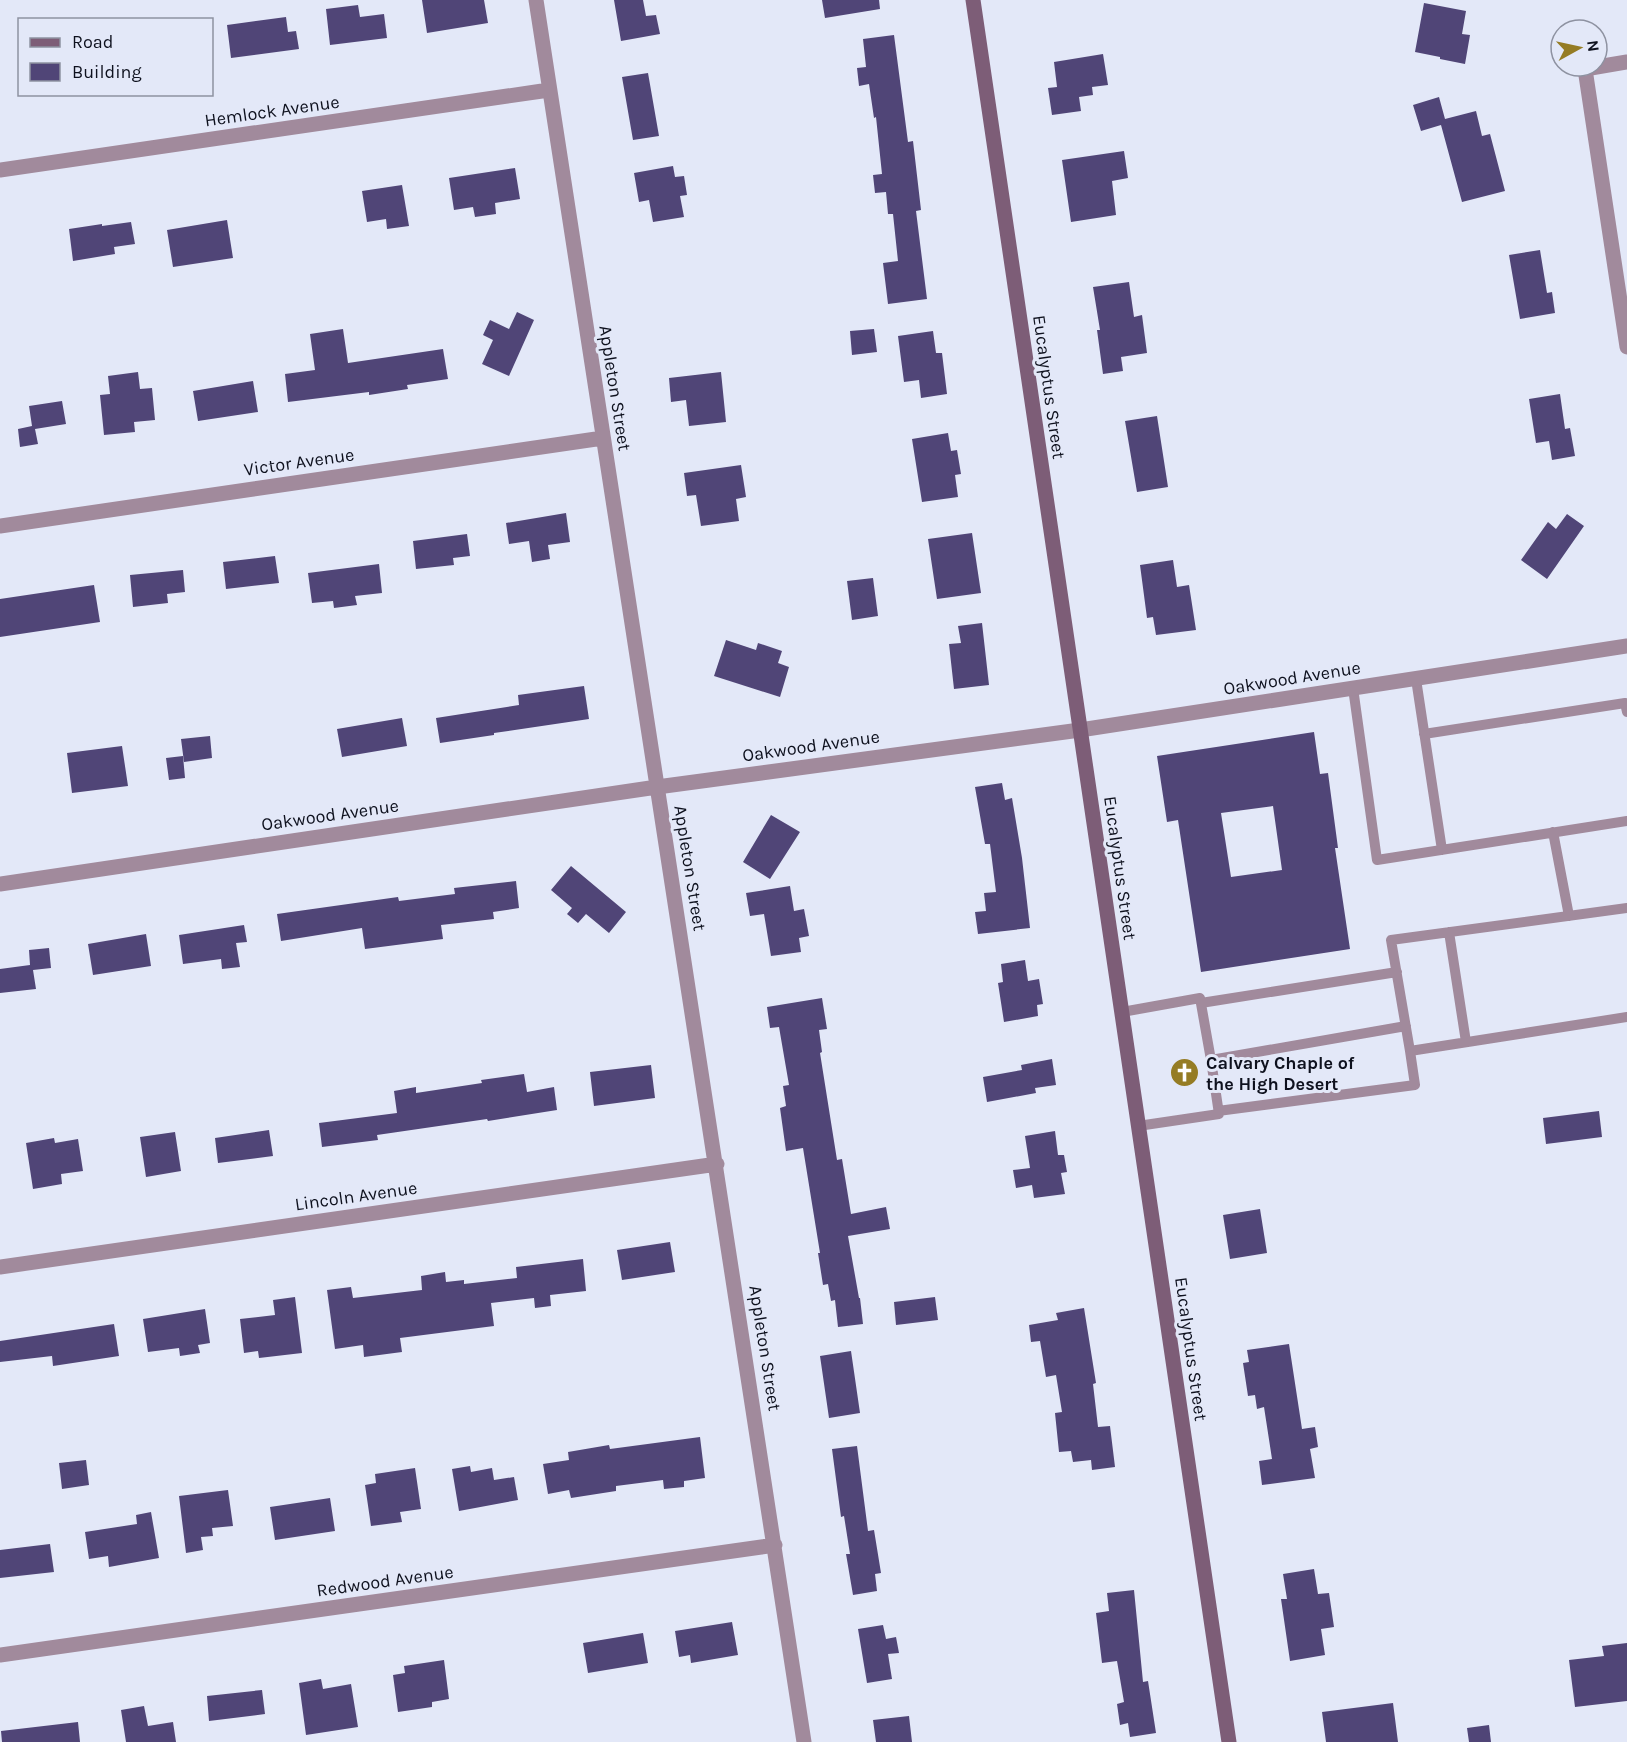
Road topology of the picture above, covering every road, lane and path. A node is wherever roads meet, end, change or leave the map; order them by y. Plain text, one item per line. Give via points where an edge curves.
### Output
1 (536, 0) edge
2 (973, 0) edge
3 (1627, 62) edge
4 (549, 90) junction
5 (0, 170) edge
6 (1627, 346) edge
7 (603, 438) junction
8 (0, 526) edge
9 (1627, 646) edge
10 (1416, 679) junction
11 (1353, 688) junction
12 (1627, 712) edge
13 (1080, 730) junction
14 (1424, 734) junction
15 (657, 787) junction
16 (1627, 820) edge
17 (1553, 832) junction
18 (1442, 850) junction
19 (0, 884) edge
20 (1627, 908) edge
21 (1569, 916) junction
22 (1449, 932) junction
23 (1397, 972) junction
24 (1201, 1003) junction
25 (1122, 1012) junction
26 (1627, 1017) edge
27 (1406, 1026) junction
28 (1466, 1042) junction
29 (1410, 1051) junction
30 (1211, 1060) junction
31 (1218, 1111) junction
32 (1138, 1126) junction
33 (717, 1164) junction
34 (0, 1267) edge
35 (775, 1545) junction
36 (0, 1655) edge
37 (804, 1742) edge
38 (1229, 1742) edge

1 - 4 street, Appleton Street
2 - 13 main road, Eucalyptus Street
3 - 6 street via 1585,69
4 - 5 street, Hemlock Avenue
4 - 7 street, Appleton Street
7 - 8 street, Victor Avenue
7 - 15 street, Appleton Street
9 - 10 street, Oakwood Avenue
10 - 11 street, Oakwood Avenue
10 - 14 lane
11 - 13 street, Oakwood Avenue
11 - 18 lane via 1377,860
12 - 14 lane via 1625,703
13 - 15 street, Oakwood Avenue
13 - 25 main road, Eucalyptus Street
14 - 18 lane
15 - 19 street, Oakwood Avenue
15 - 33 street, Appleton Street
16 - 17 lane
17 - 18 lane
17 - 21 lane
20 - 21 lane
21 - 22 lane
22 - 23 lane via 1391,940
22 - 28 lane
23 - 24 lane
23 - 27 lane
24 - 25 lane via 1200,998
24 - 30 lane
25 - 32 main road, Eucalyptus Street
26 - 28 lane
27 - 29 lane
27 - 30 lane
28 - 29 lane
29 - 31 lane via 1415,1085
30 - 31 lane
31 - 32 lane via 1219,1114
32 - 38 main road, Eucalyptus Street
33 - 34 street, Lincoln Avenue
33 - 35 street, Appleton Street
35 - 36 street, Redwood Avenue
35 - 37 street, Appleton Street

